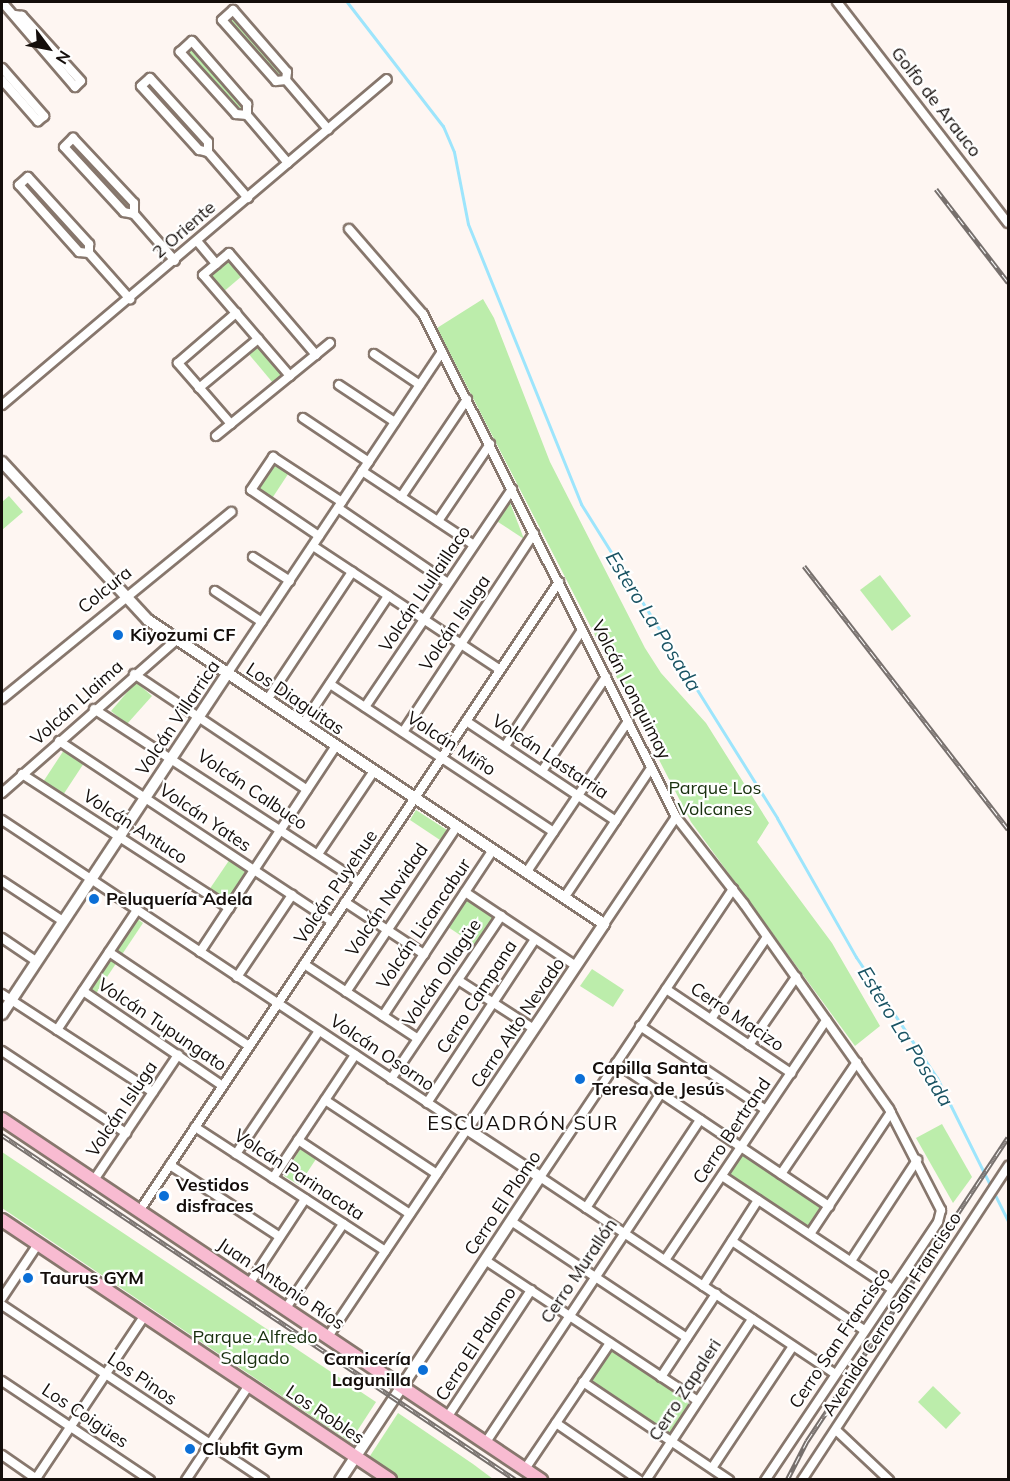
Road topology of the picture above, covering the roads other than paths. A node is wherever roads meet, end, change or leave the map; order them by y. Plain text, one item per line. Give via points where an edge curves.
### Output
1 (2, 2) edge
2 (837, 2) edge
3 (15, 15) junction
4 (2, 68) edge
5 (387, 79) dead end
6 (2, 80) edge
7 (286, 80) junction
8 (247, 114) junction
9 (328, 129) junction
10 (208, 152) junction
11 (288, 163) junction
12 (248, 198) junction
13 (134, 214) junction
14 (1008, 223) edge
15 (349, 230) dead end
16 (197, 241) junction
17 (89, 253) junction
18 (175, 261) junction
19 (216, 264) junction
20 (130, 299) junction
21 (236, 313) junction
22 (258, 339) junction
23 (330, 343) dead end
24 (442, 352) junction
25 (374, 354) dead end
26 (316, 355) junction
27 (290, 376) junction
28 (339, 385) dead end
29 (420, 385) junction
30 (199, 388) junction
31 (467, 399) junction
32 (2, 405) edge
33 (303, 418) dead end
34 (395, 422) junction
35 (231, 424) junction
36 (216, 436) dead end
37 (490, 444) junction
38 (2, 462) edge
39 (369, 462) junction
40 (362, 471) junction
41 (512, 489) junction
42 (401, 497) junction
43 (340, 505) junction
44 (231, 512) dead end
45 (438, 521) junction
46 (534, 533) junction
47 (320, 536) junction
48 (474, 545) junction
49 (313, 546) junction
50 (254, 557) dead end
51 (352, 572) junction
52 (290, 581) junction
53 (559, 582) junction
54 (448, 583) junction
55 (215, 591) dead end
56 (123, 596) junction
57 (388, 596) junction
58 (424, 620) junction
59 (262, 622) junction
60 (582, 630) junction
61 (176, 640) junction
62 (461, 644) junction
63 (500, 670) junction
64 (134, 674) junction
65 (227, 674) junction
66 (606, 677) junction
67 (330, 684) junction
68 (2, 699) edge
69 (267, 700) junction
70 (365, 707) junction
71 (94, 709) junction
72 (198, 718) junction
73 (466, 721) junction
74 (628, 721) junction
75 (303, 724) junction
76 (402, 732) junction
77 (59, 741) junction
78 (336, 746) junction
79 (505, 747) junction
80 (442, 758) junction
81 (171, 759) junction
82 (651, 768) junction
83 (374, 771) junction
84 (542, 771) junction
85 (22, 774) junction
86 (307, 790) junction
87 (2, 793) edge
88 (578, 795) junction
89 (145, 798) junction
90 (415, 798) junction
91 (676, 817) junction
92 (2, 820) edge
93 (615, 821) junction
94 (457, 826) junction
95 (281, 829) junction
96 (554, 832) junction
97 (119, 837) junction
98 (493, 850) junction
99 (318, 854) junction
100 (254, 870) junction
101 (526, 873) junction
102 (91, 879) junction
103 (2, 880) edge
104 (359, 882) junction
105 (733, 889) junction
106 (465, 892) junction
107 (292, 895) junction
108 (564, 898) junction
109 (345, 902) junction
110 (229, 908) junction
111 (137, 910) junction
112 (501, 916) junction
113 (63, 921) junction
114 (332, 922) junction
115 (604, 924) junction
116 (387, 930) junction
117 (767, 937) junction
118 (2, 938) edge
119 (535, 939) junction
120 (109, 952) junction
121 (200, 952) junction
122 (423, 954) junction
123 (36, 961) junction
124 (304, 964) junction
125 (576, 966) junction
126 (237, 976) junction
127 (796, 977) junction
128 (458, 980) junction
129 (666, 989) junction
130 (83, 991) junction
131 (346, 992) junction
132 (6, 997) edge
133 (493, 1003) junction
134 (278, 1004) junction
135 (2, 1014) edge
136 (383, 1016) junction
137 (711, 1019) junction
138 (826, 1020) junction
139 (640, 1026) junction
140 (534, 1029) junction
141 (57, 1030) junction
142 (319, 1031) junction
143 (418, 1040) junction
144 (749, 1045) junction
145 (249, 1046) junction
146 (2, 1052) edge
147 (178, 1055) junction
148 (355, 1055) junction
149 (857, 1062) junction
150 (616, 1063) junction
151 (790, 1073) junction
152 (392, 1079) junction
153 (223, 1086) junction
154 (153, 1092) junction
155 (661, 1093) junction
156 (325, 1100) junction
157 (427, 1103) junction
158 (766, 1110) junction
159 (891, 1112) junction
160 (2, 1119) edge
161 (700, 1120) junction
162 (195, 1127) junction
163 (467, 1130) junction
164 (126, 1133) junction
165 (298, 1140) junction
166 (741, 1147) junction
167 (237, 1154) junction
168 (917, 1160) junction
169 (170, 1165) junction
170 (1008, 1166) edge
171 (437, 1174) junction
172 (781, 1174) junction
173 (722, 1176) junction
174 (273, 1178) junction
175 (540, 1178) junction
176 (94, 1180) junction
177 (305, 1199) junction
178 (758, 1200) junction
179 (829, 1206) junction
180 (586, 1208) junction
181 (140, 1210) junction
182 (410, 1214) junction
183 (941, 1214) joint
184 (2, 1220) edge
185 (511, 1221) junction
186 (343, 1224) junction
187 (624, 1234) junction
188 (810, 1234) junction
189 (280, 1237) junction
190 (732, 1242) junction
191 (38, 1244) junction
192 (385, 1251) junction
193 (485, 1260) junction
194 (664, 1260) junction
195 (851, 1261) junction
196 (595, 1278) junction
197 (249, 1284) junction
198 (703, 1286) junction
199 (892, 1289) junction
200 (531, 1290) junction
201 (716, 1294) junction
202 (2, 1298) edge
203 (2, 1305) edge
204 (286, 1308) junction
205 (145, 1315) junction
206 (569, 1316) junction
207 (752, 1319) junction
208 (864, 1330) junction
209 (328, 1337) junction
210 (687, 1338) junction
211 (610, 1343) junction
212 (793, 1346) junction
213 (835, 1374) junction
214 (106, 1375) junction
215 (661, 1377) junction
216 (2, 1381) edge
217 (583, 1382) junction
218 (249, 1385) junction
219 (402, 1385) junction
220 (698, 1401) junction
221 (448, 1416) junction
222 (556, 1423) junction
223 (71, 1427) junction
224 (836, 1430) junction
225 (672, 1441) junction
226 (486, 1442) junction
227 (210, 1444) junction
228 (2, 1455) edge
229 (355, 1457) junction
230 (712, 1468) junction
231 (525, 1469) junction
232 (37, 1479) edge
233 (150, 1479) edge
234 (186, 1479) edge
235 (264, 1479) edge
236 (340, 1479) edge
237 (390, 1479) edge
238 (541, 1479) edge
239 (639, 1479) edge
240 (646, 1479) edge
241 (729, 1479) edge
242 (765, 1479) edge
243 (802, 1479) edge
244 (889, 1479) edge

1 - 3 street
2 - 14 street, Golfo de Arauco
3 - 3 street via 15,22 75,87 81,81 22,16
4 - 6 street via 44,116 38,121
5 - 9 street, 2 Oriente
7 - 7 street via 287,72 232,10 222,20 276,81
7 - 9 street
8 - 8 street via 247,104 192,42 180,52 236,114
8 - 11 street
9 - 11 street, 2 Oriente
10 - 10 street via 208,142 150,78 141,86 199,150
10 - 12 street
11 - 12 street, 2 Oriente
12 - 16 street, 2 Oriente
13 - 13 street via 134,203 73,138 64,147 124,212
13 - 18 street
15 - 24 street, Volcán Lonquimay via 420,307
16 - 18 street, 2 Oriente
16 - 19 street
17 - 17 street via 88,244 28,177 19,185 80,252
17 - 20 street
18 - 20 street, 2 Oriente
19 - 21 street via 203,275
19 - 26 street via 229,253
20 - 32 street, 2 Oriente
21 - 22 street
21 - 30 street via 178,363
22 - 27 street
22 - 30 street
23 - 26 street
24 - 29 street, Volcán Villarrica
24 - 31 street, Volcán Lonquimay
25 - 29 street
26 - 27 street
27 - 35 street
28 - 34 street
29 - 34 street, Volcán Villarrica
30 - 35 street
31 - 37 street, Volcán Lonquimay
31 - 42 street
33 - 39 street
34 - 39 street, Volcán Villarrica
35 - 36 street
37 - 41 street, Volcán Lonquimay
37 - 45 street
38 - 56 street, Los Diaguitas
39 - 40 street, Volcán Villarrica
40 - 42 street
40 - 43 street, Volcán Villarrica
41 - 46 street, Volcán Lonquimay
41 - 48 street, Volcán Llullaillaco
42 - 45 street
43 - 47 street, Volcán Villarrica
43 - 47 street via 273,457 251,490
43 - 54 street
44 - 56 street, Colcura
45 - 48 street
46 - 53 street, Volcán Lonquimay
46 - 62 street, Volcán Isluga
47 - 49 street, Volcán Villarrica
48 - 54 street, Volcán Llullaillaco
49 - 51 street
49 - 52 street, Volcán Villarrica
50 - 52 street
51 - 57 street
51 - 69 street
52 - 59 street, Volcán Villarrica
53 - 60 street, Volcán Lonquimay
53 - 63 street, Volcán Puyehue
54 - 58 street, Volcán Llullaillaco
55 - 59 street
56 - 61 street, Los Diaguitas
56 - 68 street, Colcura
57 - 58 street
57 - 67 street
58 - 62 street
58 - 70 street, Volcán Llullaillaco
59 - 65 street, Volcán Villarrica
60 - 66 street, Volcán Lonquimay
60 - 79 street
61 - 64 street, Volcán Llaima
61 - 65 street, Los Diaguitas
62 - 63 street
62 - 76 street, Volcán Isluga
63 - 73 street, Volcán Puyehue
64 - 71 street, Volcán Llaima
64 - 72 street
65 - 69 street, Los Diaguitas
65 - 72 street, Volcán Villarrica
66 - 74 street, Volcán Lonquimay
66 - 84 street
67 - 70 street, Volcán Miño
67 - 75 street
69 - 75 street, Los Diaguitas
70 - 76 street, Volcán Miño
71 - 77 street, Volcán Llaima
71 - 81 street, Volcán Calbuco
72 - 81 street, Volcán Villarrica
72 - 86 street
73 - 79 street, Volcán Lastarria
73 - 80 street, Volcán Puyehue
74 - 82 street, Volcán Lonquimay
74 - 88 street
75 - 78 street, Los Diaguitas
76 - 80 street, Volcán Miño
77 - 85 street, Volcán Llaima
77 - 89 street, Volcán Yates
78 - 83 street, Los Diaguitas
78 - 86 street
79 - 84 street, Volcán Lastarria
80 - 90 street, Volcán Puyehue
80 - 96 street, Volcán Miño
81 - 89 street, Volcán Villarrica
81 - 95 street, Volcán Calbuco
82 - 91 street, Volcán Lonquimay
82 - 93 street
83 - 90 street, Los Diaguitas
83 - 99 street
84 - 88 street, Volcán Lastarria
85 - 87 street, Volcán Llaima
85 - 97 street, Volcán Antuco
86 - 95 street
88 - 93 street, Volcán Lastarria
88 - 96 street
89 - 97 street, Volcán Villarrica
89 - 100 street, Volcán Yates
90 - 94 street, Los Diaguitas
90 - 104 street, Volcán Puyehue
91 - 105 street, Volcán Lonquimay
91 - 115 street, Cerro Alto Nevado
92 - 102 street, Volcán Osorno
93 - 108 street
94 - 98 street, Los Diaguitas
94 - 116 street, Volcán Navidad
95 - 99 street, Volcán Calbuco
95 - 100 street
96 - 101 street
97 - 102 street, Volcán Villarrica
97 - 110 street, Volcán Antuco
98 - 101 street, Los Diaguitas
98 - 106 street, Volcán Licancabur
99 - 104 street, Volcán Calbuco
100 - 107 street, Volcán Yates
100 - 110 street
101 - 108 street, Los Diaguitas
102 - 111 street, Volcán Osorno
102 - 113 street, Volcán Villarrica
103 - 113 street
104 - 109 street, Volcán Puyehue
105 - 117 street, Volcán Lonquimay
105 - 129 street, Cerro El Plomo
106 - 112 street
106 - 122 street, Volcán Licancabur
107 - 114 street, Volcán Yates
107 - 126 street
108 - 115 street, Los Diaguitas
109 - 114 street, Volcán Puyehue
109 - 116 street
110 - 121 street
111 - 120 street
111 - 121 street, Volcán Osorno
112 - 119 street
112 - 128 street, Volcán Ollagüe
113 - 123 street, Volcán Villarrica
114 - 124 street, Volcán Puyehue
115 - 125 street, Cerro Alto Nevado
116 - 122 street
116 - 131 street, Volcán Navidad
117 - 127 street, Volcán Lonquimay
117 - 137 street
118 - 123 street
119 - 125 street
119 - 133 street, Cerro Campana
120 - 130 street
120 - 145 street
121 - 126 street, Volcán Osorno
122 - 136 street, Volcán Licancabur
123 - 132 street, Volcán Villarrica
124 - 131 street
124 - 134 street, Volcán Puyehue
125 - 140 street, Cerro Alto Nevado
126 - 134 street, Volcán Osorno
127 - 138 street, Volcán Lonquimay
127 - 144 street
128 - 133 street
128 - 143 street, Volcán Ollagüe
129 - 137 street, Cerro Macizo
129 - 139 street, Cerro El Plomo
130 - 141 street
130 - 147 street, Volcán Tupungato
131 - 136 street
132 - 135 street, Volcán Villarrica
132 - 141 street
133 - 140 street
133 - 157 street, Cerro Campana
134 - 142 street, Volcán Osorno
134 - 145 street, Volcán Puyehue
136 - 143 street
137 - 144 street, Cerro Macizo
138 - 149 street, Volcán Lonquimay
138 - 151 street, Cerro Bertrand
139 - 150 street, Cerro El Plomo
139 - 158 street
140 - 163 street, Cerro Alto Nevado
141 - 154 street
142 - 148 street, Volcán Osorno
142 - 167 street
143 - 152 street, Volcán Ollagüe
144 - 151 street, Cerro Macizo
145 - 153 street, Volcán Puyehue
146 - 164 street
147 - 153 street, Volcán Tupungato
147 - 154 street, Volcán Isluga
148 - 152 street, Volcán Osorno
148 - 156 street
149 - 159 street, Volcán Lonquimay
149 - 172 street
150 - 155 street
150 - 175 street, Cerro El Plomo
151 - 158 street, Cerro Bertrand
152 - 157 street, Volcán Osorno
153 - 162 street, Volcán Puyehue
154 - 164 street, Volcán Isluga
155 - 161 street
155 - 180 street
156 - 165 street
156 - 171 street
157 - 163 street, Volcán Osorno
158 - 166 street, Cerro Bertrand
159 - 168 street, Volcán Lonquimay
159 - 179 street
160 - 176 main road, Juan Antonio Ríos
161 - 166 street
161 - 187 street, Cerro Murallón
162 - 167 street, Volcán Parinacota
162 - 169 street, Volcán Puyehue
163 - 171 street, Cerro Alto Nevado
163 - 175 street, Volcán Osorno
164 - 176 street, Volcán Isluga
165 - 174 street
165 - 182 street
166 - 172 street
166 - 173 street, Cerro Bertrand
167 - 174 street, Volcán Parinacota
168 - 183 street, Volcán Lonquimay
168 - 195 street
169 - 181 street, Volcán Puyehue
169 - 189 street
170 - 224 street, Avenida Cerro San Francisco
171 - 182 street, Cerro Alto Nevado
172 - 179 street
173 - 178 street
173 - 194 street, Cerro Bertrand
174 - 177 street, Volcán Parinacota
175 - 180 street, Volcán Osorno
175 - 185 street, Cerro El Plomo
176 - 181 main road, Juan Antonio Ríos
177 - 186 street, Volcán Parinacota
177 - 189 street
178 - 188 street
178 - 190 street
179 - 188 street
180 - 187 street, Volcán Osorno
181 - 197 main road, Juan Antonio Ríos
182 - 192 street, Cerro Alto Nevado
183 - 199 street, Cerro San Francisco
184 - 191 main road, Los Robles
185 - 193 street, Cerro El Plomo
185 - 196 street
186 - 192 street, Volcán Parinacota
186 - 204 street
187 - 194 street, Volcán Osorno
187 - 196 street, Cerro Murallón
188 - 195 street
189 - 197 street
190 - 198 street
190 - 208 street
191 - 202 street
191 - 205 main road, Los Robles
192 - 209 street, Cerro Alto Nevado
193 - 200 street
193 - 219 street, Cerro El Plomo
194 - 198 street, Volcán Osorno
195 - 199 street
196 - 206 street, Cerro Murallón
196 - 210 street
197 - 204 main road, Juan Antonio Ríos
198 - 201 street, Volcán Osorno
199 - 208 street, Cerro San Francisco
200 - 206 street
200 - 221 street, Cerro El Palomo
201 - 207 street, Volcán Osorno
201 - 210 street
203 - 214 street, Los Pinos
204 - 209 main road, Juan Antonio Ríos
205 - 214 street
205 - 218 main road, Los Robles
206 - 211 street
206 - 226 street, Cerro Murallón
207 - 212 street, Volcán Osorno
207 - 220 street, Cerro Zapaleri
208 - 213 street, Cerro San Francisco
209 - 219 main road, Juan Antonio Ríos
210 - 215 street
211 - 215 street
211 - 217 street
212 - 213 street, Volcán Osorno
212 - 230 street
213 - 242 street, Cerro San Francisco
214 - 223 street
214 - 227 street, Los Pinos
215 - 220 street
216 - 223 street, Los Coigües
217 - 222 street
217 - 225 street
218 - 227 street
218 - 229 main road, Los Robles
219 - 221 main road, Juan Antonio Ríos
219 - 229 street, Cerro El Plomo
220 - 225 street, Cerro Zapaleri
221 - 226 main road, Juan Antonio Ríos
222 - 231 street
222 - 239 street
223 - 232 street
223 - 233 street, Los Coigües
224 - 243 street, Avenida Cerro San Francisco
224 - 244 street
225 - 230 street
225 - 240 street, Cerro Zapaleri
226 - 231 main road, Juan Antonio Ríos
227 - 234 street
227 - 235 street, Los Pinos
228 - 232 street
229 - 236 street, Cerro El Plomo
229 - 237 main road, Los Robles
230 - 241 street
231 - 238 main road, Juan Antonio Ríos

